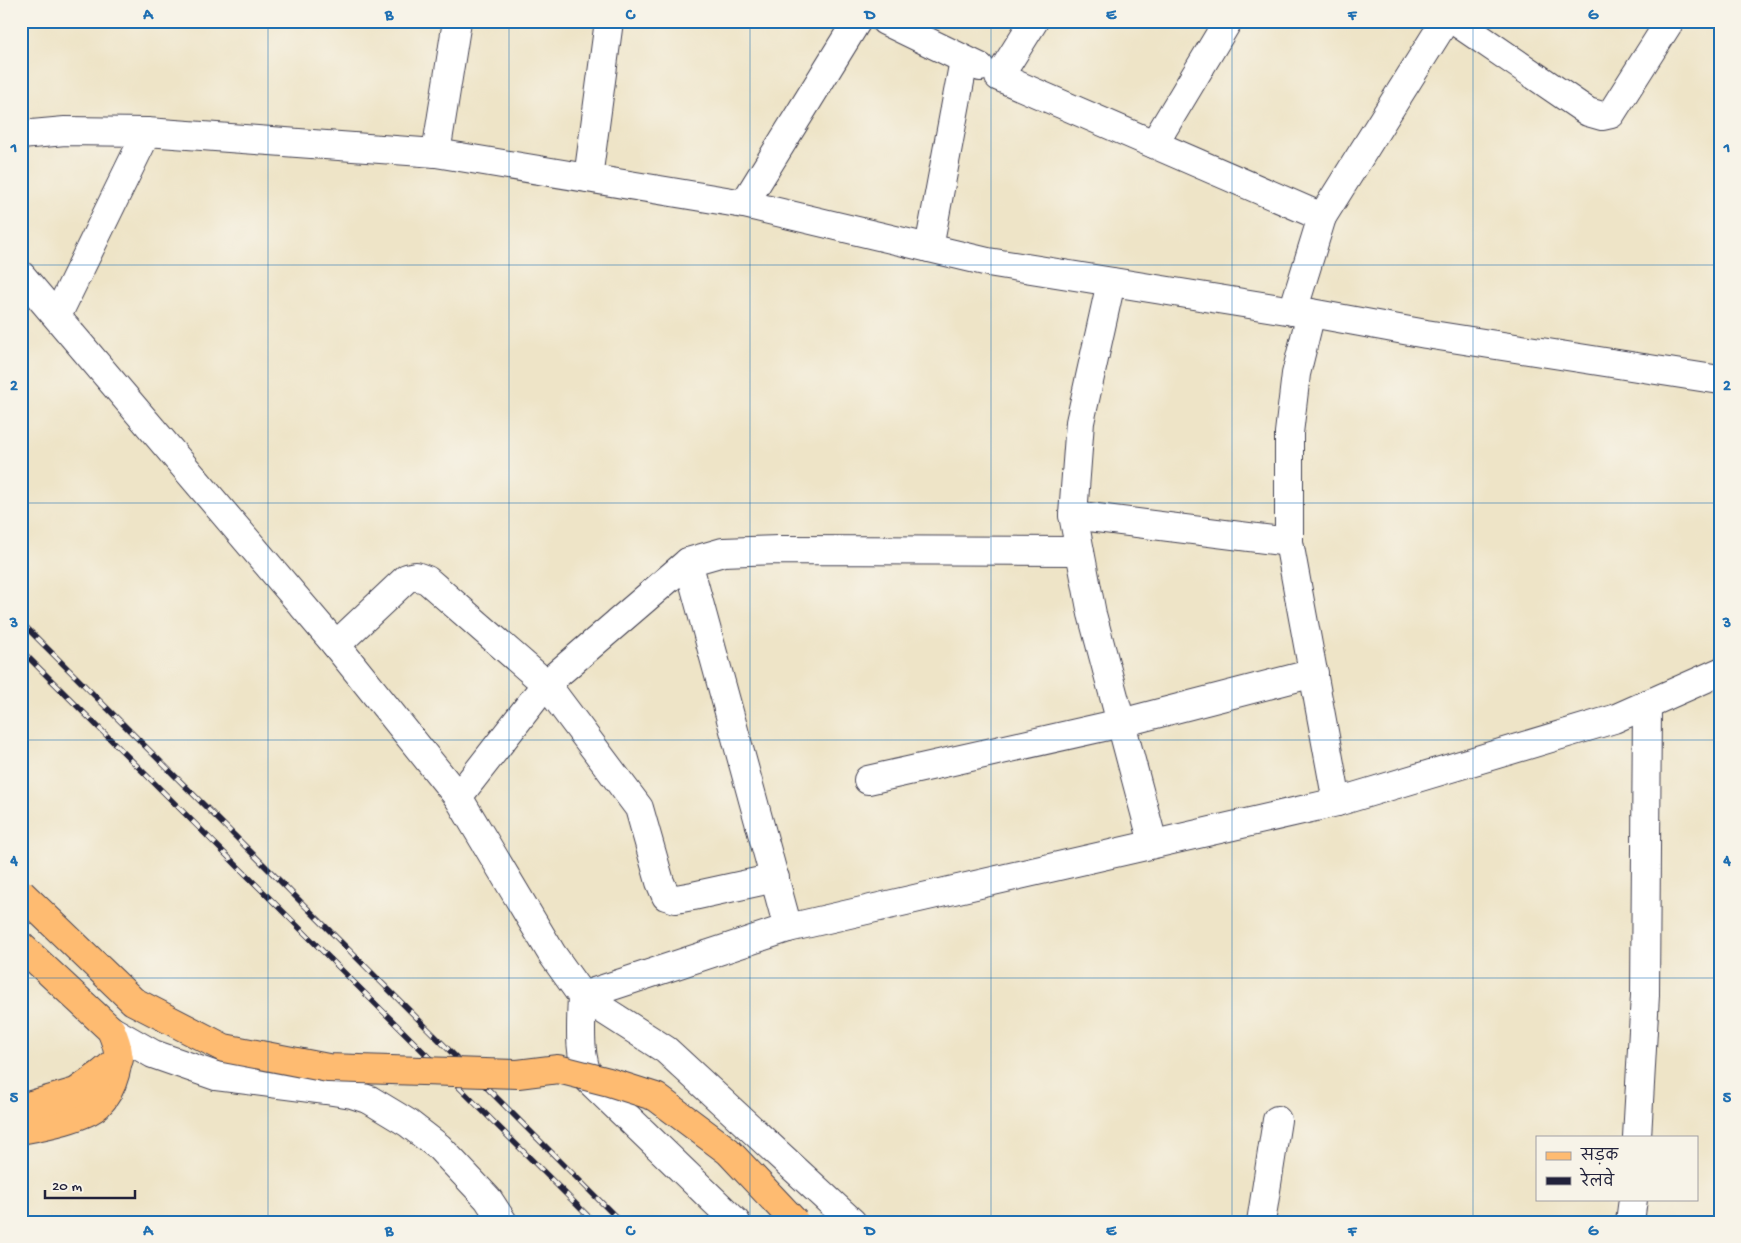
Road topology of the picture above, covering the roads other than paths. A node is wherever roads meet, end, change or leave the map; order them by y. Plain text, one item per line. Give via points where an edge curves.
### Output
1 (457, 21) edge
2 (609, 21) edge
3 (857, 21) edge
4 (885, 21) edge
5 (1034, 21) edge
6 (1228, 21) edge
7 (1445, 21) edge
8 (1455, 21) edge
9 (1670, 21) edge
10 (964, 60) junction
11 (999, 77) junction
12 (147, 132) junction
13 (21, 135) edge
14 (1154, 144) junction
15 (436, 153) junction
16 (588, 178) junction
17 (744, 204) junction
18 (1322, 217) junction
19 (929, 248) junction
20 (21, 275) edge
21 (1111, 282) junction
22 (1302, 312) junction
23 (57, 316) junction
24 (1720, 380) edge
25 (1073, 514) junction
26 (1289, 542) junction
27 (1080, 550) junction
28 (688, 562) junction
29 (336, 645) junction
30 (1720, 672) edge
31 (1314, 674) junction
32 (546, 684) junction
33 (1648, 704) junction
34 (1121, 723) junction
35 (868, 780) dead end
36 (458, 797) junction
37 (1338, 802) junction
38 (1153, 843) junction
39 (774, 878) junction
40 (21, 892) edge
41 (788, 928) junction
42 (21, 946) edge
43 (582, 996) junction
44 (111, 1030) junction
45 (119, 1058) junction
46 (21, 1108) edge
47 (1277, 1120) dead end
48 (21, 1130) edge
49 (1637, 1136) edge
50 (1633, 1200) edge
51 (504, 1222) edge
52 (736, 1222) edge
53 (795, 1222) edge
54 (852, 1222) edge
55 (1260, 1222) edge
56 (1630, 1222) edge

1 - 15 street
2 - 16 street
3 - 17 street
4 - 10 street
5 - 11 street
6 - 14 street
7 - 18 street
8 - 9 street via 1588,112 1602,116 1611,114
10 - 11 street
10 - 19 street
11 - 14 street
12 - 13 street via 65,131
12 - 15 street
12 - 23 street
14 - 18 street
15 - 16 street
16 - 17 street
17 - 19 street
18 - 22 street
19 - 21 street via 988,262
20 - 23 street
21 - 22 street
21 - 25 street via 1080,422
22 - 24 street
22 - 26 street via 1289,433
23 - 29 street
25 - 26 street
25 - 27 street
26 - 31 street
27 - 28 street via 779,550 723,552
27 - 34 street via 1092,614
28 - 32 street
28 - 39 street
29 - 32 street via 407,578 416,576 427,580
29 - 36 street
30 - 33 street
31 - 34 street
31 - 37 street
32 - 36 street
32 - 39 street via 639,808 666,896 676,899
33 - 37 street via 1614,719
33 - 49 street via 1645,995
34 - 35 street
34 - 38 street
36 - 43 street via 552,954
37 - 38 street
38 - 41 street
39 - 41 street
40 - 53 main road, bridge via 133,1001 224,1048 328,1068 518,1074 558,1069 609,1082 656,1097 728,1151
41 - 43 street
42 - 44 main road
43 - 52 street via 581,1036 585,1071 590,1081
43 - 54 street via 666,1050
44 - 45 main road
44 - 51 street via 153,1054 216,1076 352,1094 370,1100 440,1146 488,1199
45 - 46 main road via 76,1092
45 - 48 main road via 113,1080 98,1105 66,1119
47 - 55 street
50 - 56 street

